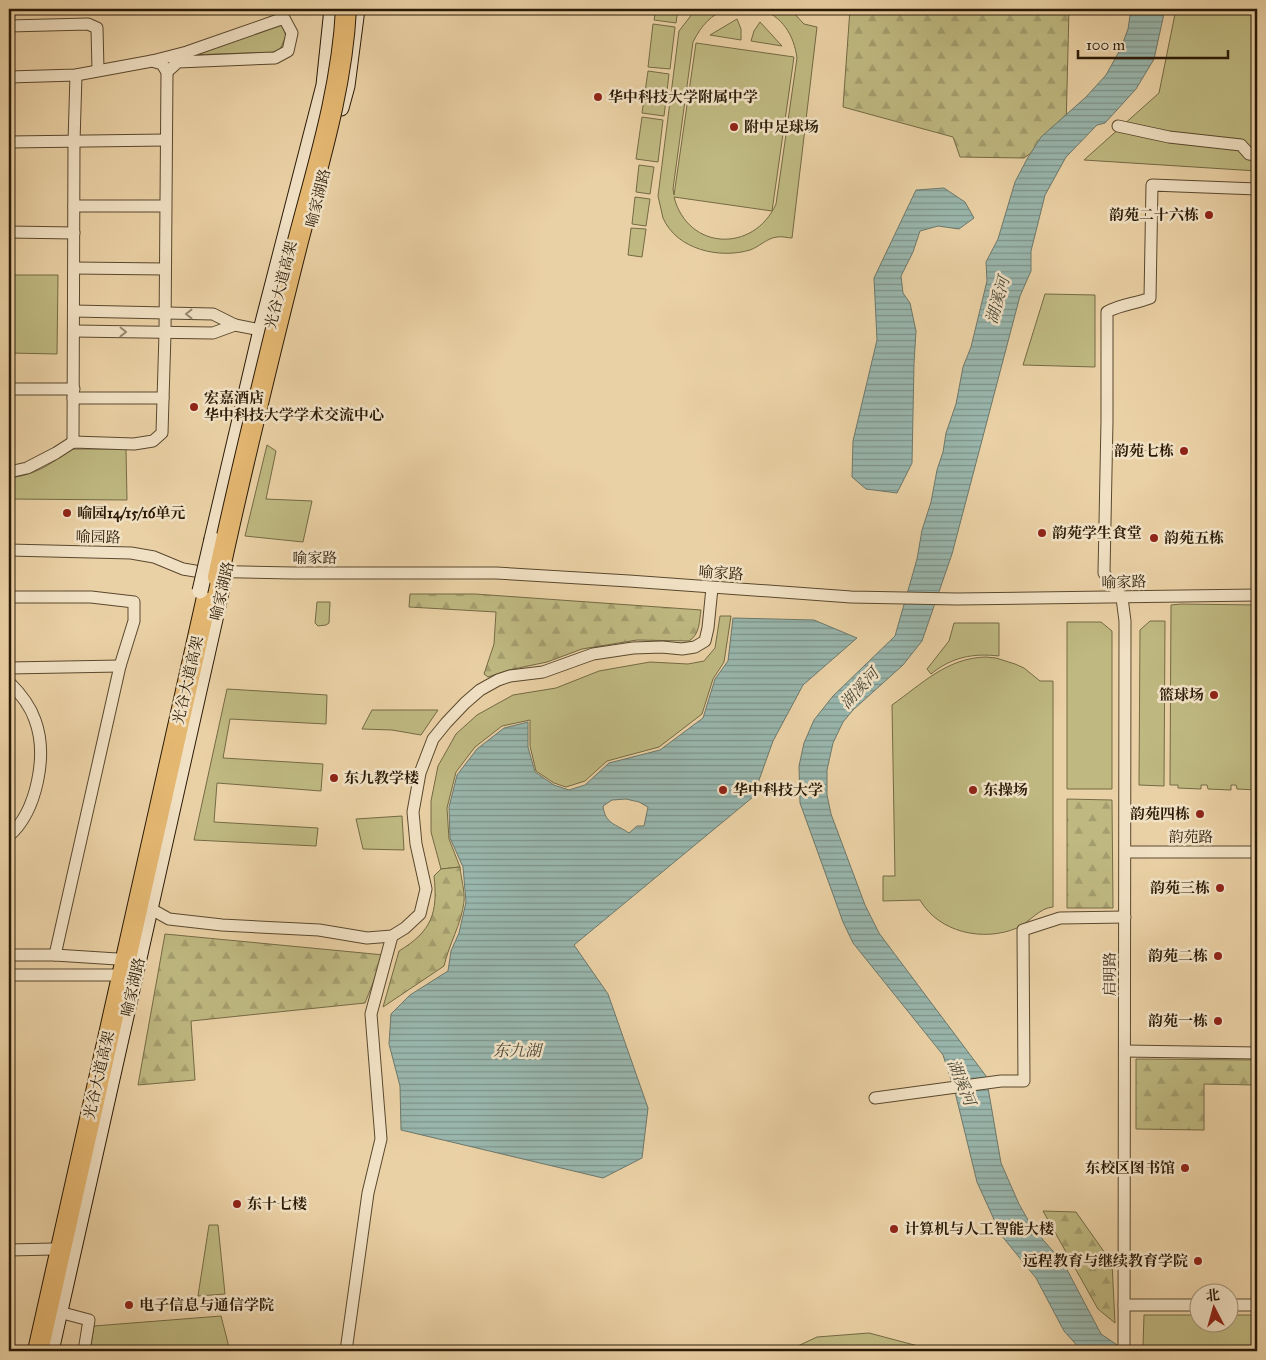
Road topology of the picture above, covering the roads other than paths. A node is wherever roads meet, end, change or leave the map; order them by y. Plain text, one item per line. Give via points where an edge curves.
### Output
1 (332, 9) edge
2 (340, 9) edge
3 (351, 9) edge
4 (357, 9) edge
5 (345, 19) edge
6 (9, 26) edge
7 (152, 60) junction
8 (98, 70) junction
9 (168, 72) junction
10 (76, 75) junction
11 (9, 77) edge
12 (1118, 126) dead end
13 (166, 140) junction
14 (9, 142) edge
15 (74, 142) junction
16 (1257, 155) edge
17 (1257, 189) edge
18 (74, 206) junction
19 (165, 206) junction
20 (9, 232) edge
21 (74, 233) junction
22 (74, 268) junction
23 (165, 269) junction
24 (74, 311) junction
25 (165, 314) junction
26 (235, 325) junction
27 (261, 330) junction
28 (74, 331) junction
29 (165, 333) junction
30 (9, 389) edge
31 (74, 394) junction
32 (163, 398) junction
33 (73, 442) junction
34 (9, 472) edge
35 (9, 550) edge
36 (183, 570) joint
37 (205, 571) junction
38 (712, 588) junction
39 (1257, 595) edge
40 (9, 597) edge
41 (1122, 598) junction
42 (120, 666) junction
43 (9, 668) edge
44 (9, 682) edge
45 (9, 836) edge
46 (1126, 852) junction
47 (1257, 852) edge
48 (151, 909) junction
49 (1125, 917) junction
50 (392, 936) junction
51 (9, 954) edge
52 (55, 954) junction
53 (118, 959) junction
54 (9, 975) edge
55 (114, 975) junction
56 (1124, 1051) junction
57 (1257, 1053) edge
58 (875, 1098) dead end
59 (53, 1249) junction
60 (9, 1250) edge
61 (1124, 1305) junction
62 (1188, 1305) edge
63 (1238, 1305) edge
64 (1257, 1305) edge
65 (60, 1312) junction
66 (30, 1351) edge
67 (38, 1351) edge
68 (45, 1351) edge
69 (51, 1351) edge
70 (84, 1351) edge
71 (346, 1351) edge
72 (1124, 1351) edge

1 - 27 main road, 喻家湖路 via 324,85
2 - 67 highway, 光谷大道高架 via 332,87 229,501
3 - 5 highway, 光谷大道高架, bridge
4 - 48 main road, 喻家湖路 via 347,86 232,546
5 - 68 highway, 光谷大道高架, bridge via 337,88 234,502
6 - 8 street via 88,24 97,28
7 - 8 street
7 - 9 street via 162,64
7 - 9 street via 187,52 284,18 292,33 288,50 275,58 178,62
8 - 10 street
9 - 13 street
10 - 11 street
10 - 15 street
12 - 16 street via 1169,137 1241,145 1249,154
13 - 15 street
13 - 19 street
14 - 15 street
15 - 18 street
17 - 41 street via 1152,185 1150,298 1136,304 1120,305 1107,312 1104,574
18 - 19 street
18 - 21 street
19 - 23 street
20 - 21 street
21 - 22 street
22 - 23 street
22 - 24 street
23 - 25 street
24 - 25 street
24 - 28 street
26 -> 25 street via 213,314
25 - 29 street
26 - 27 street
26 - 29 street via 213,333
27 - 37 main road, 喻家湖路, bridge
28 -> 29 street
28 - 31 street
29 - 32 street
30 - 31 street
31 - 32 street
31 - 33 street
32 - 33 street via 162,433 153,442
33 - 34 street via 27,468
35 - 36 street, 喻园路 via 131,553 154,557
36 - 37 street, 喻家路
37 - 38 street, 喻家路 via 496,573
37 - 53 main road, 喻家湖路, bridge
38 - 41 street, 喻家路 via 851,597
38 - 50 street via 705,640 694,647 625,649 593,654 543,672 510,676 480,690 455,713 433,739 416,793 413,812 416,844 426,889 420,914
39 - 41 street, 喻家路
40 - 42 street via 91,597 134,602 134,621
41 - 46 street, 启明路 via 1125,622
42 - 43 street
42 - 52 street
44 - 45 street via 26,702 36,721 39,781 33,799
46 - 47 street, 韵苑路
46 - 49 street, 启明路
48 - 50 street via 168,919 319,930 367,938
48 - 65 main road, 喻家湖路
49 - 56 street, 启明路
49 - 58 street via 1060,918 1023,930 1024,1081
50 - 71 street via 371,1014 381,1139 368,1193
51 - 52 street
52 - 53 street
53 - 55 main road, 喻家湖路
54 - 55 street
55 - 59 main road, 喻家湖路
56 - 57 street
56 - 61 street, 启明路
59 - 60 street
59 - 66 main road, 喻家湖路
61 - 62 street
61 - 72 street, 启明路
63 - 64 street
65 - 69 main road, 喻家湖路
65 - 70 street via 89,1320

